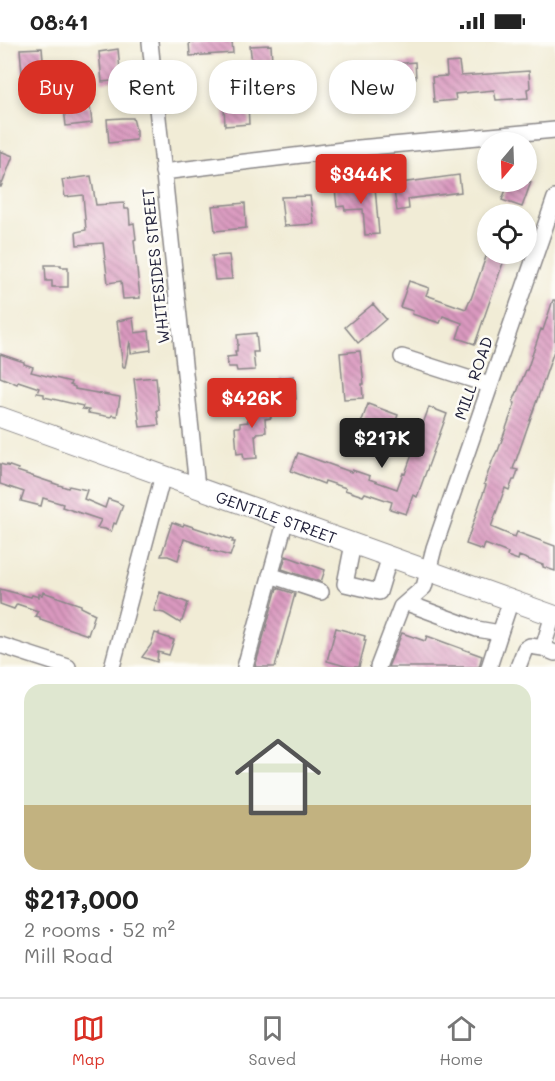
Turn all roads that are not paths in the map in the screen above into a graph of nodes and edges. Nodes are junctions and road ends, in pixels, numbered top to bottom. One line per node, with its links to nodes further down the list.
1 (150, 42): 3 (street, WHITESIDES STREET)
2 (555, 129): 3 (street)
3 (163, 172): 9 (street, WHITESIDES STREET)
4 (555, 198): 6 (street, MILL ROAD)
5 (402, 357): 6 (street)
6 (489, 385): 13 (street, MILL ROAD)
7 (0, 417): 8 (main road, GENTILE STREET)
8 (163, 475): 9 (main road, GENTILE STREET); 23 (street)
9 (197, 487): 10 (main road, GENTILE STREET)
10 (286, 519): 11 (main road, GENTILE STREET); 14 (street)
11 (353, 544): 12 (main road, GENTILE STREET); 12 (street)
12 (390, 556): 13 (main road, GENTILE STREET)
13 (428, 570): 16 (main road, GENTILE STREET); 17 (street, MILL ROAD)
14 (270, 575): 15 (street); 24 (street)
15 (321, 591)
16 (511, 600): 18 (main road, GENTILE STREET); 19 (street)
17 (407, 603): 19 (street); 25 (street, MILL ROAD)
18 (554, 616): 21 (street)
19 (500, 633): 26 (street)
20 (0, 645): 22 (street)
21 (549, 651): 27 (street)
22 (68, 667)
23 (112, 667)
24 (244, 667)
25 (378, 667)
26 (489, 667)
27 (518, 667)

